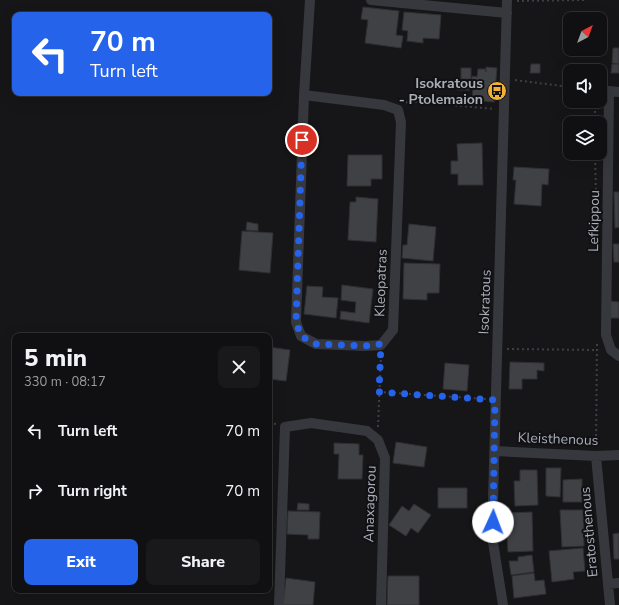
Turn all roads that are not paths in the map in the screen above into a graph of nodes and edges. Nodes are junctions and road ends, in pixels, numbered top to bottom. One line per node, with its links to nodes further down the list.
1 (310, 0): 7 (street)
2 (371, 0): 4 (street)
3 (508, 0): 5 (street, Isokratous)
4 (405, 2): 5 (street)
5 (507, 13): 9 (street, Isokratous)
6 (619, 92): 8 (street, Lefkippou)
7 (304, 95): 7 (street, Kleopatras)
8 (615, 353)
9 (495, 451): 11 (street, Kleisthenous); 16 (street, Isokratous)
10 (619, 455): 11 (street, Kleisthenous)
11 (596, 456): 13 (street, Eratosthenous)
12 (619, 583): 13 (street)
13 (608, 584): 17 (street, Eratosthenous)
14 (279, 605): 15 (street, Anaxagorou)
15 (381, 605)
16 (503, 605)
17 (610, 605)

